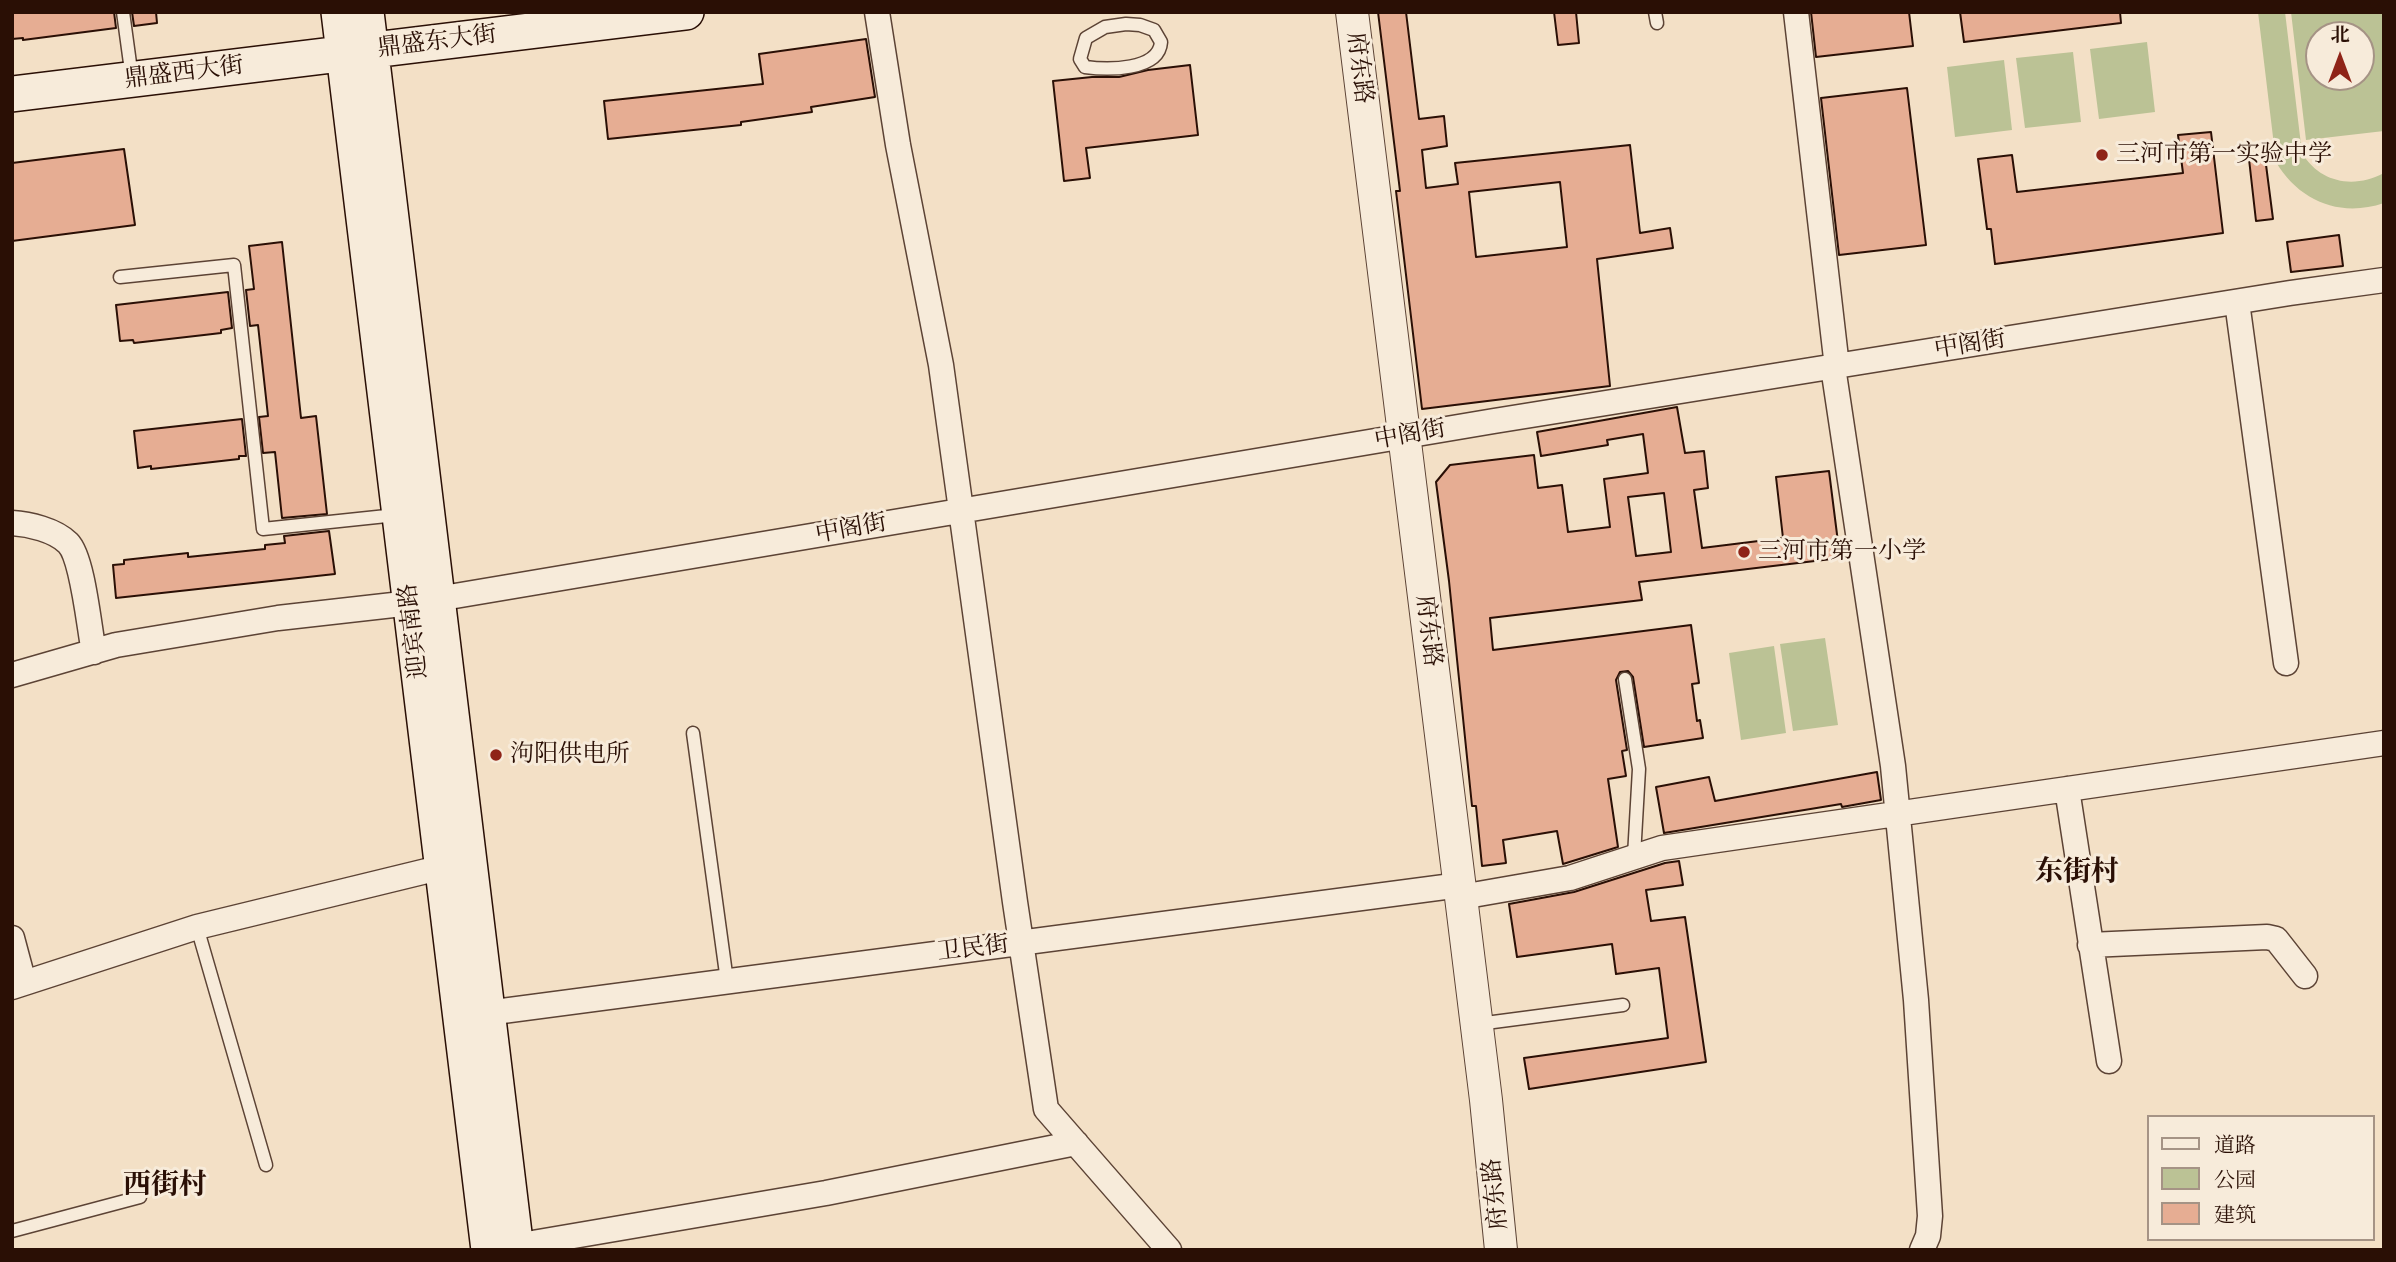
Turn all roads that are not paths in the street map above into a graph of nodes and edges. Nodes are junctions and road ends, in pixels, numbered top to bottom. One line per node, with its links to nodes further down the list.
1 (123, 12): 11 (lane)
2 (339, 12): 10 (main road, 迎宾南路)
3 (366, 12): 10 (main road, 迎宾南路)
4 (686, 12): 8 (main road, 鼎盛东大街)
5 (877, 12): 18 (street)
6 (1352, 12): 17 (street, 府东路)
7 (1797, 12): 16 (street)
8 (626, 16): 10 (main road, 鼎盛东大街)
9 (1118, 19): 9 (lane)
10 (357, 52): 11 (main road, 鼎盛西大街); 19 (main road, 迎宾南路); 21 (main road, 迎宾南路)
11 (132, 79): 12 (main road, 鼎盛西大街)
12 (12, 94)
13 (120, 277): 19 (lane)
14 (2384, 280): 15 (street, 中阁街)
15 (2236, 302): 16 (street, 中阁街); 23 (street)
16 (1835, 367): 17 (street, 中阁街); 29 (street)
17 (1404, 436): 18 (street, 中阁街); 32 (street, 府东路)
18 (961, 510): 21 (street, 中阁街); 35 (street)
19 (400, 514): 21 (main road, 迎宾南路)
20 (12, 523): 22 (street)
21 (424, 601): 22 (street, 中阁街); 31 (main road, 迎宾南路); 41 (main road, 迎宾南路)
22 (94, 652): 24 (street, 中阁街)
23 (2286, 663)
24 (12, 675)
25 (1625, 679): 30 (lane)
26 (693, 733): 38 (lane)
27 (2384, 743): 28 (street, 卫民街)
28 (2067, 789): 29 (street, 卫民街); 36 (street)
29 (1897, 814): 30 (street, 卫民街); 51 (street)
30 (1634, 856): 32 (street, 卫民街)
31 (443, 867): 33 (street); 48 (main road, 迎宾南路)
32 (1460, 891): 35 (street, 卫民街); 42 (street, 府东路)
33 (197, 927): 39 (street); 45 (lane)
34 (12, 938): 39 (street)
35 (1021, 943): 38 (street, 卫民街); 44 (street)
36 (2090, 945): 37 (street); 43 (street)
37 (2305, 976)
38 (727, 981): 41 (street, 卫民街)
39 (18, 985)
40 (1623, 1005): 42 (lane)
41 (487, 1013): 48 (main road, 迎宾南路)
42 (1477, 1025): 50 (street, 府东路)
43 (2109, 1061)
44 (1076, 1143): 48 (street); 49 (street)
45 (267, 1165)
46 (141, 1197): 47 (lane)
47 (12, 1231)
48 (507, 1248)
49 (1170, 1250)
50 (1502, 1250)
51 (1922, 1250)

